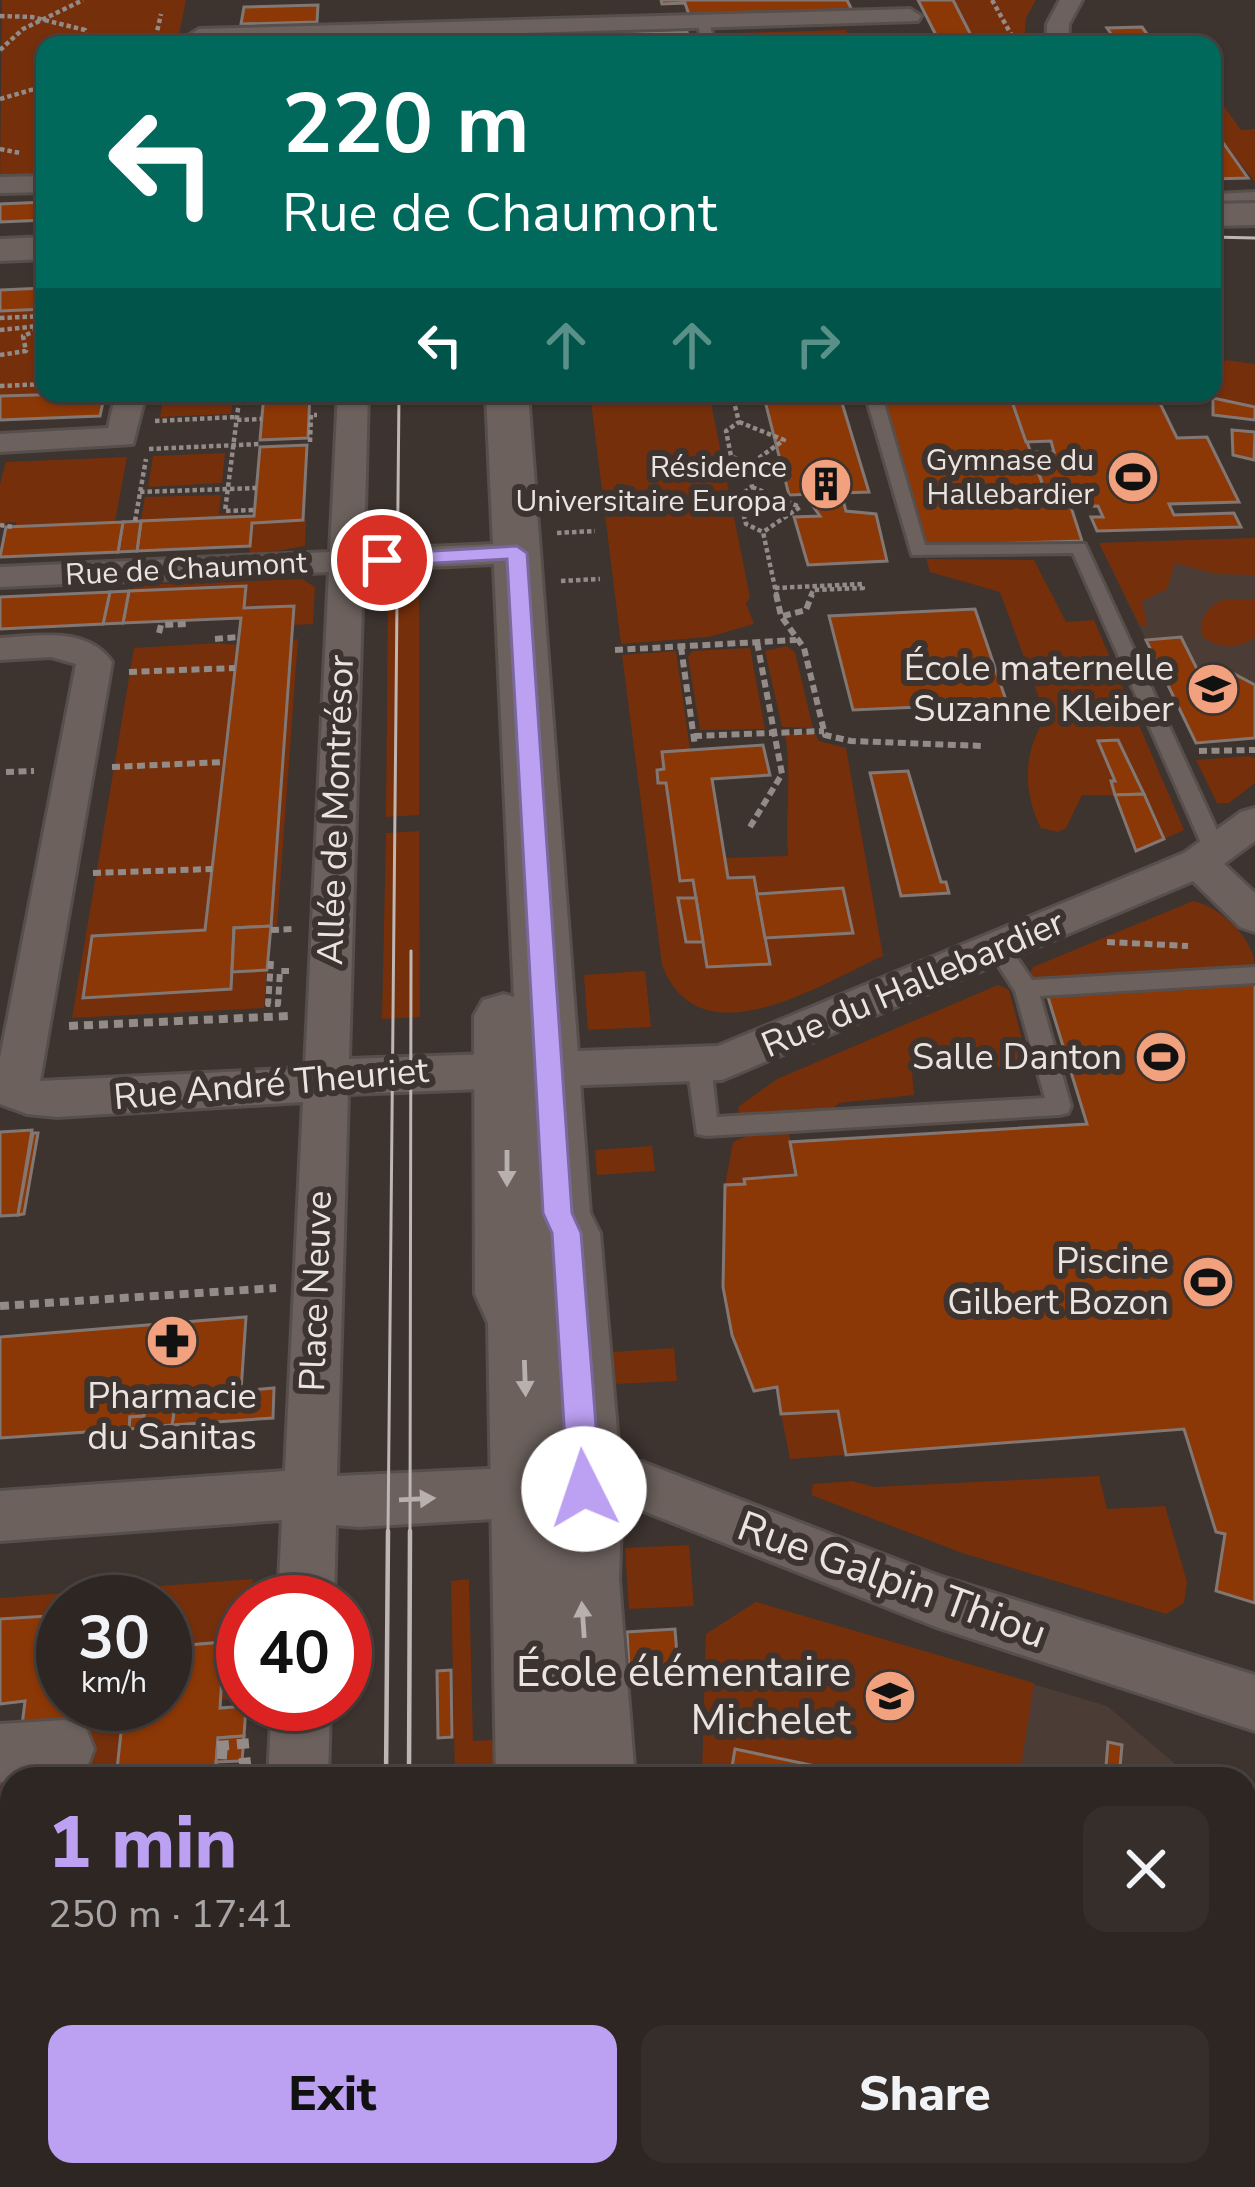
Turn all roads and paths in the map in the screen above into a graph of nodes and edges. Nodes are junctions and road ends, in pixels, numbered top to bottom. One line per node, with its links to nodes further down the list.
1 (83, 0): 9 (path)
2 (364, 0): 12 (street)
3 (434, 0): 11 (street)
4 (624, 0): 10 (street)
5 (992, 0): 18 (path)
6 (1071, 0): 19 (street)
7 (161, 14): 16 (path)
8 (0, 16): 9 (path)
9 (41, 19): 15 (path); 20 (path)
10 (629, 24): 11 (street); 14 (street)
11 (435, 30): 12 (street)
12 (363, 32): 13 (street)
13 (199, 33)
14 (706, 34): 17 (street)
15 (87, 36)
16 (156, 36)
17 (919, 36)
18 (1012, 36)
19 (1057, 36)
20 (0, 50)
21 (36, 89): 22 (path)
22 (0, 99)
23 (36, 184): 24 (street)
24 (0, 185)
25 (36, 248): 26 (street)
26 (0, 250)
27 (36, 259): 28 (street)
28 (0, 260)
29 (36, 316): 30 (path)
30 (0, 318)
31 (36, 327): 32 (path)
32 (0, 330)
33 (36, 330): 34 (path)
34 (0, 355)
35 (36, 384): 36 (path)
36 (0, 386)
37 (129, 402): 48 (street)
38 (240, 402): 44 (path)
39 (353, 402): 62 (street, Allée de Montrésor)
40 (477, 402): 61 (street)
41 (507, 402): 61 (street)
42 (734, 402): 47 (path)
43 (876, 402): 86 (lane)
44 (237, 418): 45 (path); 46 (path); 50 (path)
45 (262, 419)
46 (153, 422)
47 (739, 422): 51 (path); 51 (path)
48 (0, 443)
49 (260, 444): 50 (path)
50 (234, 445): 53 (path); 55 (path)
51 (748, 465): 52 (path)
52 (752, 487): 60 (path); 60 (path)
53 (228, 488): 54 (path); 55 (path); 56 (path)
54 (256, 488)
55 (140, 492): 57 (path)
56 (254, 510)
57 (135, 521)
58 (0, 525): 59 (path)
59 (13, 526)
60 (763, 532): 64 (path)
61 (500, 554): 62 (street, Rue de Chaumont); 100 (street)
62 (346, 562): 63 (street, Rue de Chaumont); 101 (street, Allée de Montrésor)
63 (0, 577)
64 (775, 588): 65 (path); 65 (path)
65 (781, 616): 70 (path)
66 (189, 625): 67 (path)
67 (160, 633)
68 (239, 637): 69 (path)
69 (214, 639)
70 (798, 640): 71 (path); 77 (path)
71 (758, 642): 72 (path); 78 (path)
72 (681, 646): 74 (path); 78 (path)
73 (0, 649): 102 (street)
74 (615, 650)
75 (235, 668): 76 (path)
76 (118, 673)
77 (824, 730): 78 (path); 79 (path)
78 (774, 733): 85 (path)
79 (984, 746)
80 (1255, 750): 81 (path)
81 (1192, 752)
82 (224, 762): 83 (path)
83 (107, 767)
84 (1255, 821): 86 (street, Rue du Hallebardier)
85 (750, 827)
86 (1207, 858): 89 (street); 92 (street, Rue du Hallebardier)
87 (212, 868): 88 (path)
88 (88, 873)
89 (1255, 917)
90 (1086, 938): 91 (path)
91 (1197, 947)
92 (998, 948): 96 (lane); 99 (street, Rue du Hallebardier)
93 (289, 960): 94 (path)
94 (301, 970)
95 (1255, 975): 96 (lane)
96 (1026, 989): 99 (lane)
97 (289, 1016): 98 (path)
98 (62, 1027)
99 (699, 1064): 100 (street, Rue du Hallebardier)
100 (528, 1069): 101 (street, Rue André Theuriet); 105 (street)
101 (323, 1084): 102 (street, Rue André Theuriet); 106 (street, Place Neuve)
102 (9, 1087)
103 (293, 1282): 104 (path)
104 (0, 1306)
105 (555, 1491): 106 (street, Rue Galpin Thiou, one-way to 105); 109 (street, Rue Galpin Thiou); 116 (street); 117 (street, one-way to 105)
106 (308, 1497): 107 (street, Rue Galpin Thiou); 108 (street, Place Neuve)
107 (0, 1516)
108 (306, 1575)
109 (1255, 1703)
110 (291, 1731): 115 (street)
111 (243, 1744): 114 (path)
112 (65, 1749): 113 (street)
113 (0, 1753)
114 (220, 1767)
115 (275, 1767)
116 (539, 1767)
117 (592, 1767)

